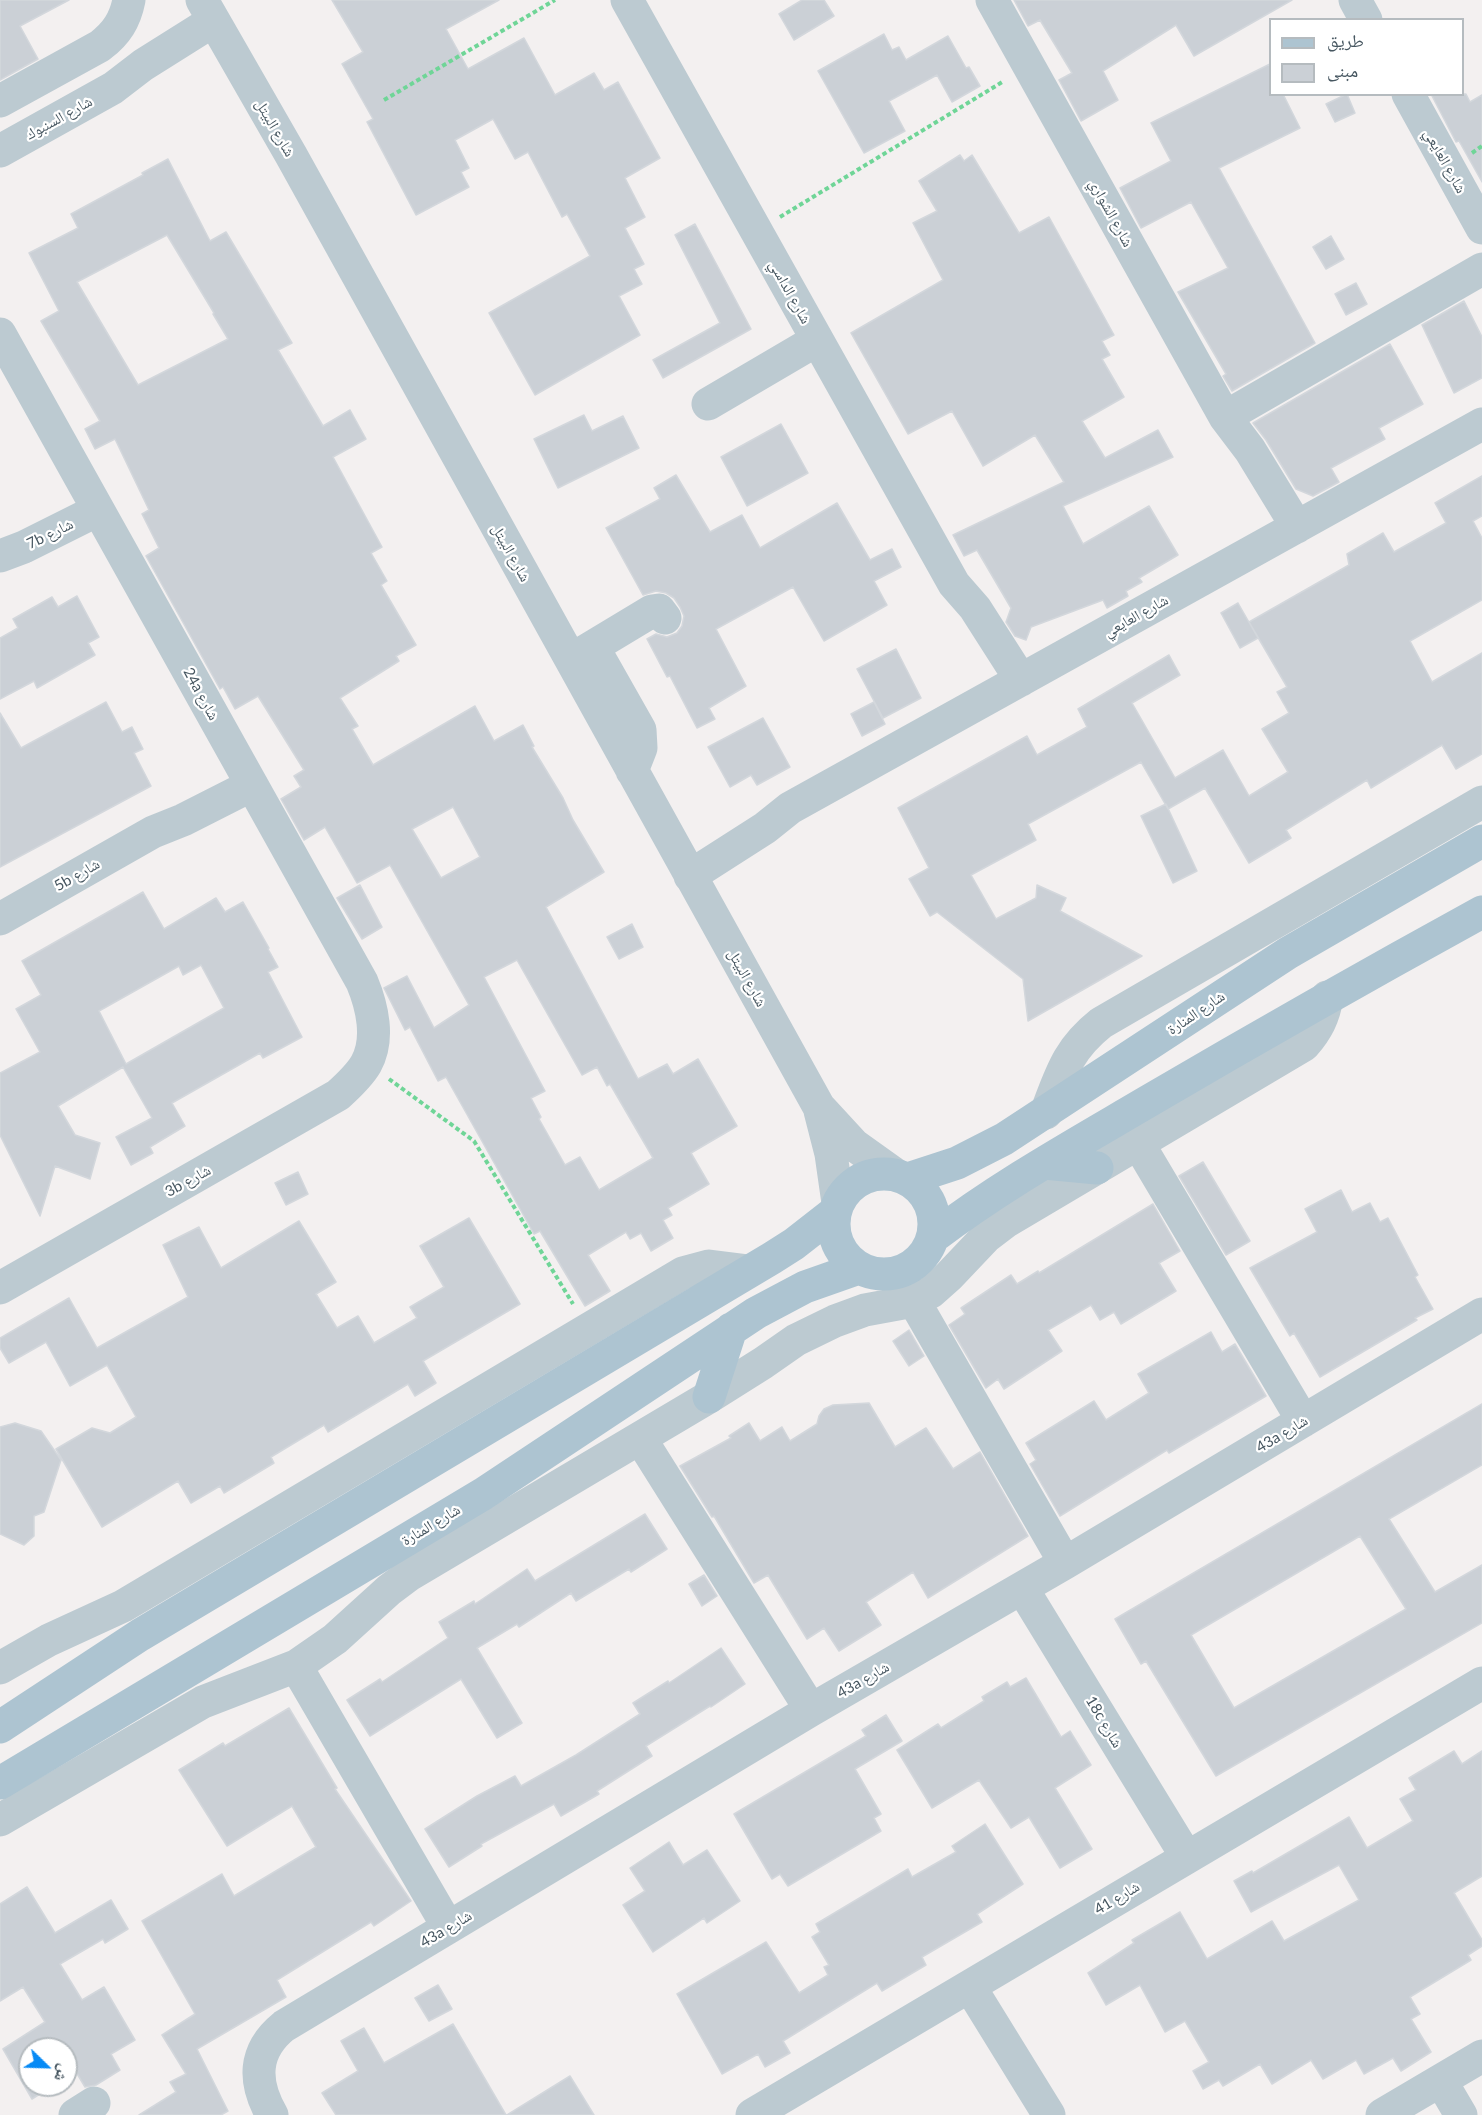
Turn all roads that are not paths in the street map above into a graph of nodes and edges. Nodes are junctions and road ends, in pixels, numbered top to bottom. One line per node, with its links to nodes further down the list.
1 (129, 0): 7 (street)
2 (627, 0): 15 (street, شارع الداسي)
3 (992, 0): 17 (street, شارع الشواري)
4 (1355, 0): 5 (street)
5 (1365, 18)
6 (213, 21): 8 (street, شارع السنبوك); 23 (street, شارع البيتل)
7 (54, 71): 8 (street); 10 (street)
8 (115, 86): 11 (street, شارع السنبوك)
9 (1409, 96): 12 (street, شارع العايعي)
10 (0, 101)
11 (0, 151)
12 (1482, 228)
13 (1482, 269): 17 (street)
14 (0, 334): 19 (street, 24a شارع)
15 (817, 340): 16 (street); 24 (street, شارع الداسي)
16 (708, 404)
17 (1227, 421): 20 (street, شارع الشواري)
18 (1482, 424): 20 (street, شارع العايعي)
19 (93, 500): 21 (street, 7b شارع); 25 (street, 24a شارع)
20 (1288, 532): 24 (street, شارع العايعي)
21 (0, 554)
22 (665, 618): 23 (street)
23 (582, 654): 28 (street, شارع البيتل)
24 (1010, 686): 28 (street, شارع العايعي)
25 (247, 775): 30 (street, 5b شارع); 32 (street, 24a شارع)
26 (1482, 802): 34 (street)
27 (1482, 841): 34 (main road, شارع المنارة)
28 (684, 865): 33 (street, شارع البيتل)
29 (1482, 912): 31 (main road)
30 (0, 919)
31 (1327, 997): 35 (street); 36 (main road)
32 (367, 1063): 43 (street, 3b شارع)
33 (819, 1107): 38 (street, شارع البيتل); 39 (street, شارع البيتل)
34 (1046, 1113): 38 (main road, شارع المنارة)
35 (1138, 1143): 37 (street); 48 (street)
36 (1044, 1163): 37 (main road); 40 (main road)
37 (1097, 1168): 44 (street)
38 (902, 1177): 39 (main road); 40 (main road)
39 (837, 1207): 41 (main road); 42 (main road)
40 (932, 1238): 41 (main road)
41 (860, 1268): 46 (main road, شارع المنارة)
42 (749, 1271): 53 (street); 56 (main road)
43 (0, 1288)
44 (914, 1301): 47 (street); 50 (street)
45 (1482, 1314): 48 (street, 43a شارع)
46 (731, 1329): 47 (main road); 57 (main road, شارع المنارة)
47 (709, 1397): 49 (street)
48 (1303, 1421): 50 (street, 43a شارع)
49 (640, 1438): 52 (street); 55 (street)
50 (1065, 1563): 51 (street, 43a شارع)
51 (1022, 1588): 55 (street, 43a شارع); 59 (street, 18c شارع)
52 (296, 1666): 58 (street); 60 (street)
53 (0, 1668)
54 (1482, 1683): 59 (street, شارع 41)
55 (811, 1710): 60 (street, 43a شارع)
56 (0, 1727)
57 (0, 1783)
58 (0, 1820)
59 (1186, 1856): 61 (street, شارع 41)
60 (448, 1927): 64 (street, 43a شارع)
61 (970, 1987): 65 (street, شارع 41); 66 (street)
62 (1482, 2056): 63 (street)
63 (1441, 2081): 67 (street); 68 (street)
64 (272, 2115)
65 (752, 2115)
66 (1049, 2115)
67 (1382, 2115)
68 (1461, 2115)

